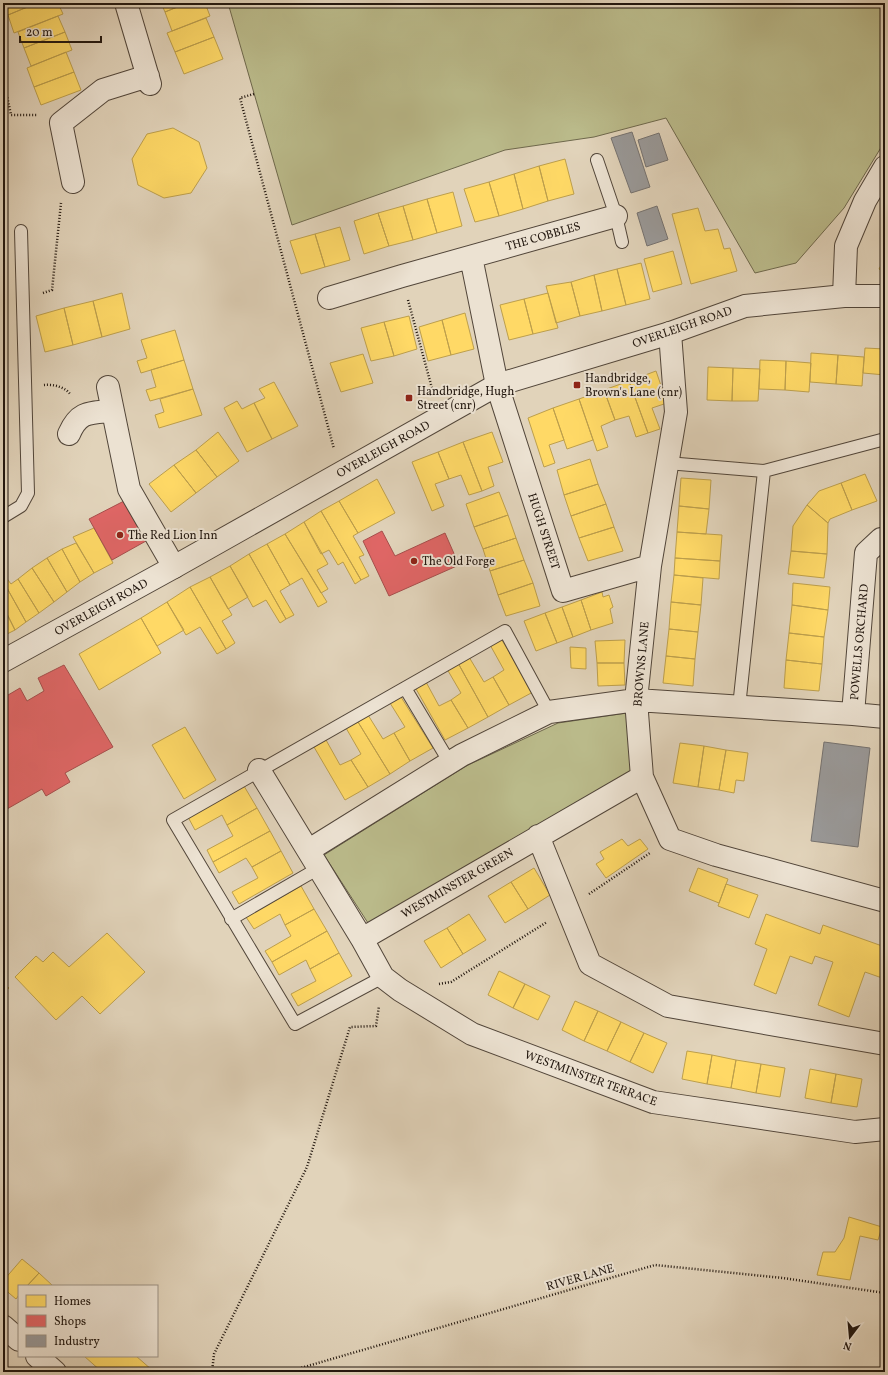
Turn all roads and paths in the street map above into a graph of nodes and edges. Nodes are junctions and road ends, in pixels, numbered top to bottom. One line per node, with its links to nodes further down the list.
1 (126, 3): 4 (street)
2 (3, 77): 4 (path)
3 (254, 94): 28 (path)
4 (60, 123): 7 (street)
5 (597, 160): 8 (lane)
6 (885, 167): 14 (street)
7 (73, 182): 13 (path)
8 (616, 216): 10 (lane); 11 (street, THE COBBLES)
9 (21, 231): 29 (lane)
10 (622, 242)
11 (471, 257): 12 (street, THE COBBLES); 19 (street)
12 (402, 276): 16 (street, THE COBBLES); 23 (path)
13 (38, 294)
14 (844, 296): 15 (street, OVERLEIGH ROAD); 17 (street, OVERLEIGH ROAD)
15 (885, 296)
16 (329, 298)
17 (670, 333): 19 (street, OVERLEIGH ROAD); 26 (street, BROWNS LANE)
18 (41, 385): 22 (path)
19 (497, 385): 23 (street, OVERLEIGH ROAD); 31 (street, HUGH STREET)
20 (108, 387): 21 (street)
21 (112, 411): 22 (street); 32 (street)
22 (85, 414): 24 (street)
23 (440, 417): 28 (street, OVERLEIGH ROAD)
24 (69, 434)
25 (885, 439): 27 (lane)
26 (667, 463): 27 (lane); 31 (street, BROWNS LANE)
27 (764, 471): 36 (lane)
28 (340, 473): 32 (street, OVERLEIGH ROAD)
29 (3, 517)
30 (885, 539): 38 (street, POWELLS ORCHARD)
31 (650, 566): 35 (street, BROWNS LANE)
32 (174, 567): 33 (street, OVERLEIGH ROAD)
33 (3, 661)
34 (405, 688): 37 (lane); 40 (lane); 41 (lane)
35 (636, 700): 36 (street, POWELLS ORCHARD); 37 (street); 42 (street, BROWNS LANE)
36 (739, 707): 38 (street, POWELLS ORCHARD)
37 (549, 712): 40 (street)
38 (853, 714): 39 (street)
39 (885, 718)
40 (450, 763): 45 (street)
41 (259, 770): 45 (street); 48 (lane)
42 (642, 777): 43 (street, WESTMINSTER GREEN); 44 (street, BROWNS LANE)
43 (538, 836): 47 (street); 49 (street, WESTMINSTER GREEN)
44 (670, 839): 46 (street); 47 (path)
45 (314, 859): 48 (lane); 49 (street)
46 (885, 902)
47 (568, 909): 50 (path); 51 (street)
48 (231, 919): 50 (lane)
49 (362, 939): 50 (street, WESTMINSTER TERRACE)
50 (392, 984): 52 (street, WESTMINSTER TERRACE); 56 (path)
51 (885, 1044)
52 (885, 1129)
53 (885, 1293): 57 (path, RIVER LANE)
54 (3, 1326): 55 (street)
55 (18, 1339)
56 (212, 1372)
57 (287, 1372)

